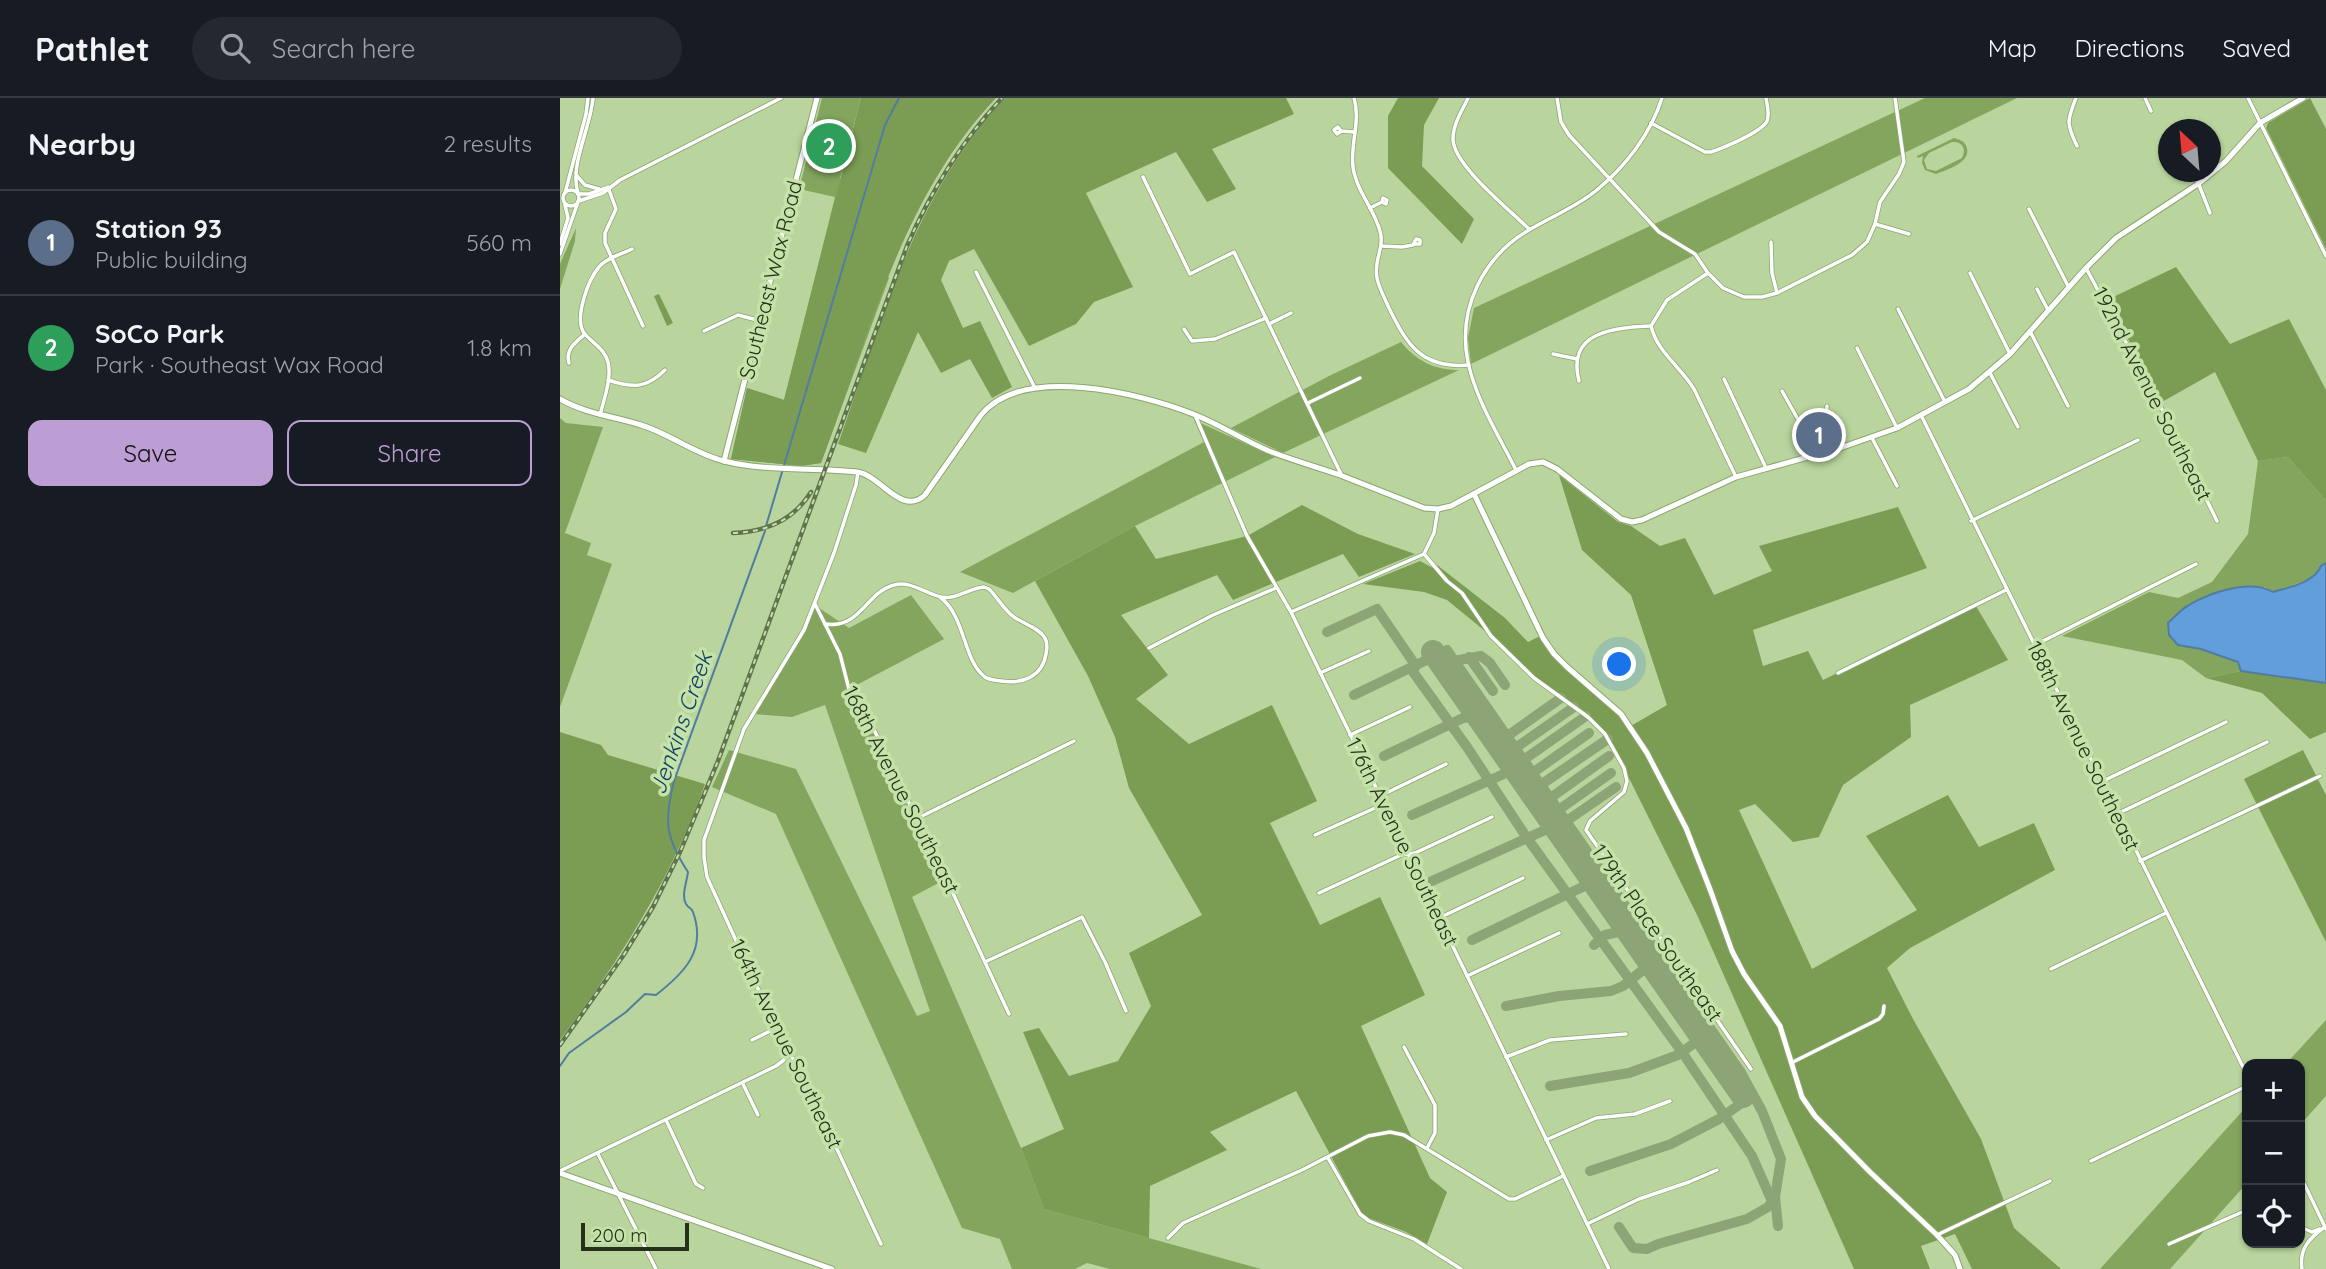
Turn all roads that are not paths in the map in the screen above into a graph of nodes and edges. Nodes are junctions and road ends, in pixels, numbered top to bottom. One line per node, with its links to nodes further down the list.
1 (591, 98): 20 (street); 26 (street)
2 (781, 98): 24 (street)
3 (817, 98): 56 (street, Southeast Wax Road)
4 (1354, 98): 18 (street)
5 (1468, 98): 35 (street)
6 (1557, 98): 22 (street)
7 (1662, 98): 15 (street)
8 (1766, 98): 15 (street)
9 (1895, 98): 34 (street)
10 (2076, 98): 19 (street)
11 (2145, 98): 14 (street)
12 (2248, 98): 16 (street)
13 (2303, 98): 16 (street)
14 (2151, 111)
15 (1651, 123): 22 (street)
16 (2260, 123): 23 (street); 43 (street)
17 (1341, 131): 18 (street)
18 (1355, 132): 31 (street)
19 (2077, 146)
20 (576, 174): 25 (street); 27 (street)
21 (1143, 177): 55 (street)
22 (1610, 178): 35 (street); 47 (street)
23 (2199, 184): 33 (street); 45 (street)
24 (608, 187): 25 (street); 28 (street); 44 (street)
25 (601, 190): 27 (street)
26 (565, 193): 27 (street); 30 (street)
27 (578, 193): 28 (street)
28 (579, 202): 30 (street); 42 (street)
29 (1382, 202): 31 (street)
30 (564, 203): 38 (street)
31 (1370, 208): 40 (street)
32 (2029, 209): 49 (street)
33 (2210, 213)
34 (1875, 224): 36 (street); 51 (street)
35 (1529, 229): 69 (street)
36 (1909, 234)
37 (1771, 242): 51 (street)
38 (560, 244)
39 (1415, 244): 40 (street)
40 (1381, 246): 69 (street)
41 (632, 249): 44 (street)
42 (560, 254)
43 (2326, 256)
44 (612, 258): 58 (street); 63 (street)
45 (2086, 268): 49 (street); 102 (street, 192nd Avenue Southeast)
46 (976, 272): 76 (street)
47 (1708, 273): 51 (street); 59 (street)
48 (1970, 273): 66 (street)
49 (2069, 288): 53 (street)
50 (2037, 289): 53 (street)
51 (1777, 293)
52 (1898, 309): 79 (street)
53 (2049, 312): 62 (street)
54 (1291, 313): 57 (street)
55 (1266, 318): 57 (street); 60 (street)
56 (761, 321): 61 (street); 92 (street, Southeast Wax Road)
57 (1269, 324): 80 (street)
58 (643, 326)
59 (1651, 326): 67 (street); 97 (street)
60 (1184, 329)
61 (704, 331)
62 (2031, 333): 66 (street); 82 (street)
63 (585, 334): 68 (street); 74 (street)
64 (1857, 348): 87 (street)
65 (1553, 354): 67 (street)
66 (2010, 354): 71 (street)
67 (1577, 359): 75 (street)
68 (569, 363)
69 (1469, 365): 94 (street)
70 (665, 370): 74 (street)
71 (1990, 373): 79 (street); 86 (street)
72 (1360, 378): 80 (street)
73 (1724, 379): 93 (street)
74 (608, 380): 83 (street)
75 (1579, 381)
76 (1035, 388): 84 (street); 95 (street)
77 (1782, 391): 91 (street)
78 (560, 399): 83 (street)
79 (1945, 402): 85 (street)
80 (1308, 403): 96 (street)
81 (1826, 406): 90 (street)
82 (2068, 406)
83 (600, 415): 92 (street)
84 (1195, 415): 96 (street); 105 (street, 176th Avenue Southeast)
85 (1921, 415): 87 (street); 101 (street, 188th Avenue Southeast)
86 (2018, 426)
87 (1897, 428): 88 (street)
88 (1872, 437): 90 (street); 98 (street)
89 (2138, 440): 101 (street)
90 (1840, 448): 91 (street)
91 (1811, 456): 93 (street)
92 (724, 461): 95 (street)
93 (1766, 468): 97 (street)
94 (1516, 471): 97 (street); 99 (street)
95 (858, 472): 108 (street)
96 (1342, 476): 100 (street)
97 (1736, 477)
98 (1897, 486)
99 (1474, 494): 100 (street); 149 (street)
100 (1438, 509): 103 (street)
101 (1971, 521): 106 (street, 188th Avenue Southeast)
102 (2217, 521)
103 (1424, 554): 109 (street); 151 (street, 179th Place Southeast)
104 (2196, 564): 111 (street)
105 (1276, 588): 109 (street, 176th Avenue Southeast); 112 (street)
106 (2006, 590): 111 (street, 188th Avenue Southeast); 115 (street)
107 (940, 597): 107 (street); 110 (street)
108 (815, 604): 110 (street, 168th Avenue Southeast); 143 (street, 164th Avenue Southeast)
109 (1291, 612): 114 (street, 176th Avenue Southeast)
110 (825, 624): 128 (street, 168th Avenue Southeast)
111 (2033, 646): 123 (street, 188th Avenue Southeast)
112 (1149, 648)
113 (1369, 651): 114 (street)
114 (1320, 673): 118 (street, 176th Avenue Southeast)
115 (1838, 673)
116 (1410, 707): 118 (street)
117 (2226, 722): 123 (street)
118 (1350, 735): 124 (street, 176th Avenue Southeast)
119 (1074, 741): 128 (street)
120 (2267, 742): 126 (street)
121 (1446, 764): 124 (street)
122 (2320, 775): 131 (street)
123 (2101, 782): 126 (street, 188th Avenue Southeast)
124 (1380, 796): 125 (street, 176th Avenue Southeast)
125 (1384, 804): 129 (street); 130 (street, 176th Avenue Southeast)
126 (2117, 814): 131 (street, 188th Avenue Southeast)
127 (1492, 817): 130 (street)
128 (916, 820): 137 (street, 168th Avenue Southeast)
129 (1315, 835)
130 (1408, 854): 133 (street); 135 (street, 176th Avenue Southeast)
131 (2140, 861): 134 (street, 188th Avenue Southeast)
132 (1523, 878): 135 (street)
133 (1319, 893)
134 (2166, 913): 138 (street); 150 (street, 188th Avenue Southeast)
135 (1439, 918): 139 (street, 176th Avenue Southeast)
136 (1559, 933): 139 (street)
137 (985, 962): 141 (street); 142 (street, 168th Avenue Southeast)
138 (2051, 968)
139 (1467, 976): 148 (street, 176th Avenue Southeast)
140 (1884, 1006): 149 (street)
141 (1125, 1011)
142 (1009, 1014)
143 (778, 1027): 145 (street); 147 (street, 164th Avenue Southeast)
144 (1626, 1034): 148 (street)
145 (752, 1040)
146 (1404, 1047): 158 (street)
147 (786, 1050): 152 (street); 175 (street, 164th Avenue Southeast)
148 (1506, 1057): 157 (street, 176th Avenue Southeast)
149 (1791, 1063): 173 (street)
150 (2242, 1065)
151 (1751, 1069)
152 (743, 1084): 155 (street); 156 (street)
153 (2242, 1088): 161 (street)
154 (1670, 1101): 157 (street)
155 (758, 1115)
156 (666, 1120): 159 (street); 167 (street)
157 (1546, 1140): 164 (street, 176th Avenue Southeast)
158 (1427, 1148): 160 (street); 164 (street)
159 (598, 1154): 163 (street); 168 (street)
160 (1328, 1157): 174 (street); 179 (street)
161 (2091, 1161)
162 (1717, 1170): 170 (street)
163 (560, 1172): 168 (street)
164 (1564, 1176): 170 (street, 176th Avenue Southeast)
165 (2050, 1181): 173 (street)
166 (2305, 1185): 171 (street)
167 (703, 1188)
168 (617, 1192): 177 (street); 178 (street)
169 (2242, 1212): 176 (street)
170 (1587, 1224): 180 (street, 176th Avenue Southeast)
171 (2324, 1228): 172 (street); 182 (street)
172 (2305, 1229)
173 (1937, 1235): 181 (street)
174 (1168, 1238)
175 (881, 1244)
176 (2169, 1244)
177 (656, 1269)
178 (832, 1269)
179 (1461, 1269)
180 (1609, 1269)
181 (1960, 1269)
182 (2302, 1269)

